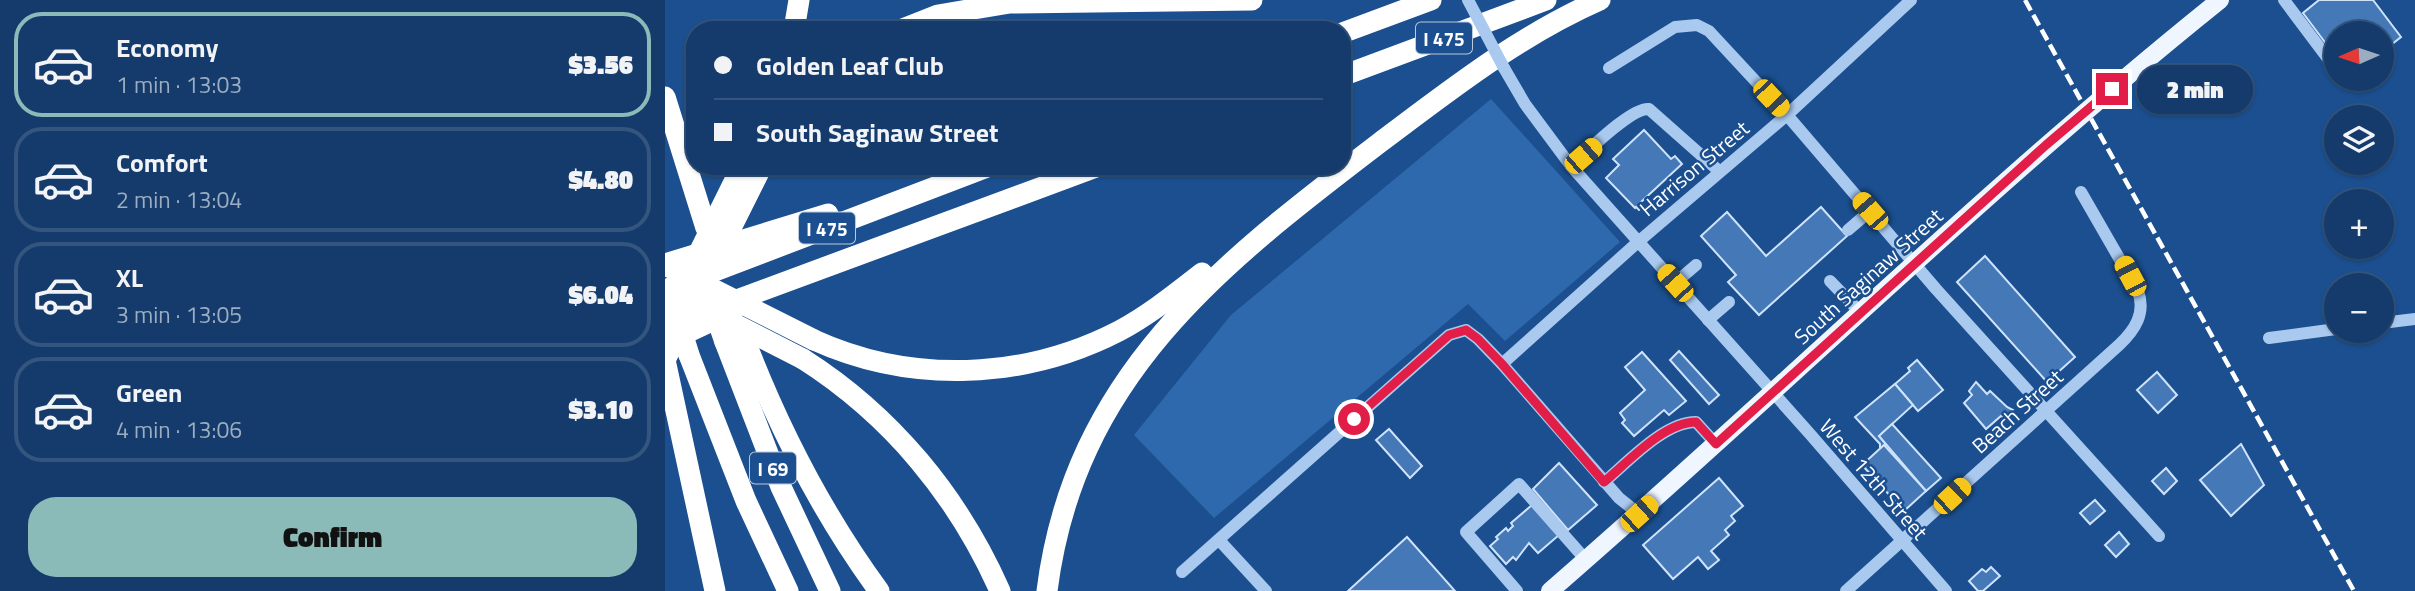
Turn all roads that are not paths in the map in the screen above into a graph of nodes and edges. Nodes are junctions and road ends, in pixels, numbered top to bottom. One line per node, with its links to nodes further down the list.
1 (799, 0): 10 (highway)
2 (1252, 0): 11 (highway)
3 (1431, 0): 12 (highway, I 475)
4 (1468, 0): 20 (street, West 12th Street, bridge)
5 (1546, 0): 15 (highway, I 475)
6 (1600, 0): 19 (highway)
7 (1911, 0): 18 (street, Harrison Street)
8 (2220, 0): 35 (main road, South Saginaw Street)
9 (2284, 0): 13 (street)
10 (796, 21)
11 (923, 21)
12 (1351, 30)
13 (2324, 53)
14 (1609, 68): 18 (street)
15 (1351, 73)
16 (665, 97): 31 (highway)
17 (665, 108): 31 (highway, I 69)
18 (1787, 115): 21 (street, Harrison Street); 30 (street)
19 (1351, 165)
20 (1571, 166): 21 (street); 33 (street, West 12th Street)
21 (1719, 171): 33 (street, Harrison Street)
22 (737, 175): 47 (highway, bridge)
23 (758, 175): 52 (highway, bridge)
24 (960, 175): 36 (highway)
25 (965, 175): 41 (highway, I 475)
26 (1075, 175): 34 (highway, I 475)
27 (1338, 175): 28 (highway)
28 (1319, 189): 36 (highway, bridge); 70 (highway)
29 (2081, 192): 56 (street, Beach Street)
30 (1870, 211): 32 (street); 35 (street)
31 (699, 230): 50 (highway, I 69, bridge)
32 (1848, 230)
33 (1638, 242): 40 (street, West 12th Street); 54 (street, Harrison Street)
34 (839, 263): 47 (highway, I 475); 51 (highway)
35 (1916, 264): 43 (main road, South Saginaw Street); 56 (street)
36 (665, 265)
37 (1696, 265): 40 (street)
38 (665, 277): 66 (highway, I 69, bridge)
39 (1830, 281): 43 (street)
40 (1675, 283): 45 (street, West 12th Street)
41 (665, 289): 69 (highway, bridge)
42 (1729, 302): 45 (street)
43 (1861, 313): 55 (main road, South Saginaw Street)
44 (2415, 319): 46 (street)
45 (1708, 320): 55 (street, West 12th Street)
46 (2394, 322)
47 (665, 323)
48 (2324, 331): 49 (street)
49 (2269, 338)
50 (734, 340): 67 (highway, I 69); 68 (highway)
51 (665, 343)
52 (665, 360)
53 (665, 360): 65 (highway, bridge)
54 (1502, 364): 58 (street); 61 (street)
55 (1772, 393): 57 (main road, South Saginaw Street); 62 (street, West 12th Street)
56 (2046, 410): 60 (street); 62 (street, Beach Street)
57 (1716, 444): 58 (street); 59 (main road, South Saginaw Street)
58 (1604, 482): 59 (street)
59 (1639, 514): 63 (main road, South Saginaw Street)
60 (2159, 536)
61 (1219, 540): 64 (street); 71 (street)
62 (1901, 542): 74 (street, Beach Street); 75 (street, West 12th Street)
63 (1586, 560): 72 (street); 73 (main road, South Saginaw Street)
64 (1182, 572)
65 (715, 591)
66 (788, 591)
67 (830, 591)
68 (879, 591)
69 (1000, 591)
70 (1047, 591)
71 (1266, 591)
72 (1517, 591)
73 (1551, 591)
74 (1846, 591)
75 (1946, 591)

